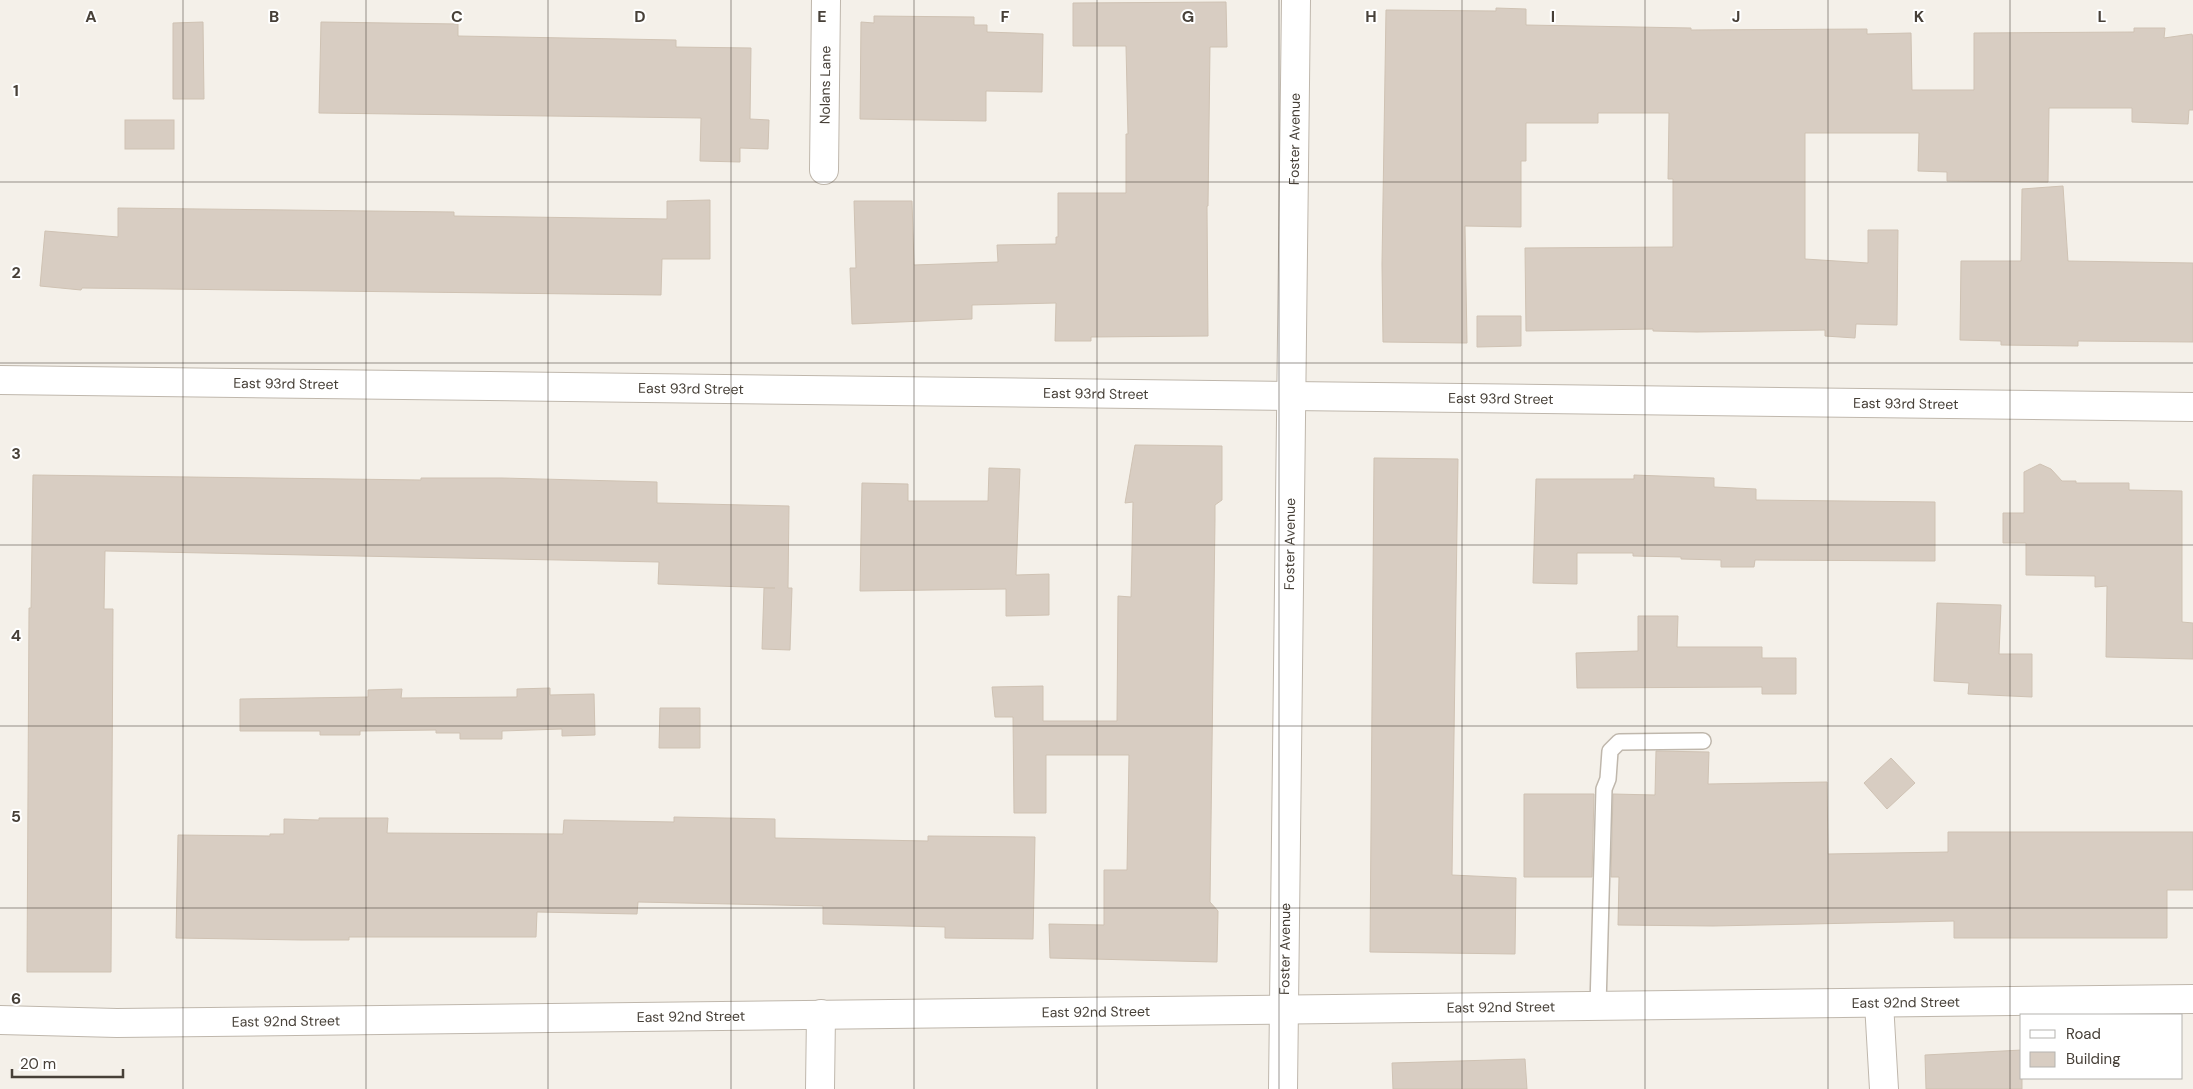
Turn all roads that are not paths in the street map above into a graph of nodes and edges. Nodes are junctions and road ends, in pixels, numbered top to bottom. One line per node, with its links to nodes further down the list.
1 (826, 0): 3 (street, Nolans Lane)
2 (1296, 0): 5 (street, Foster Avenue)
3 (824, 170)
4 (0, 380): 5 (street, East 93rd Street)
5 (1292, 395): 6 (street, East 93rd Street); 11 (street, Foster Avenue)
6 (2193, 407)
7 (1703, 741): 10 (lane)
8 (2193, 1000): 9 (street, East 92nd Street)
9 (1879, 1003): 10 (street, East 92nd Street); 16 (street)
10 (1598, 1006): 11 (street, East 92nd Street)
11 (1285, 1009): 12 (street, East 92nd Street); 15 (street, Foster Avenue)
12 (821, 1014): 13 (street, East 92nd Street); 14 (street)
13 (0, 1020)
14 (820, 1089)
15 (1283, 1089)
16 (1884, 1089)

